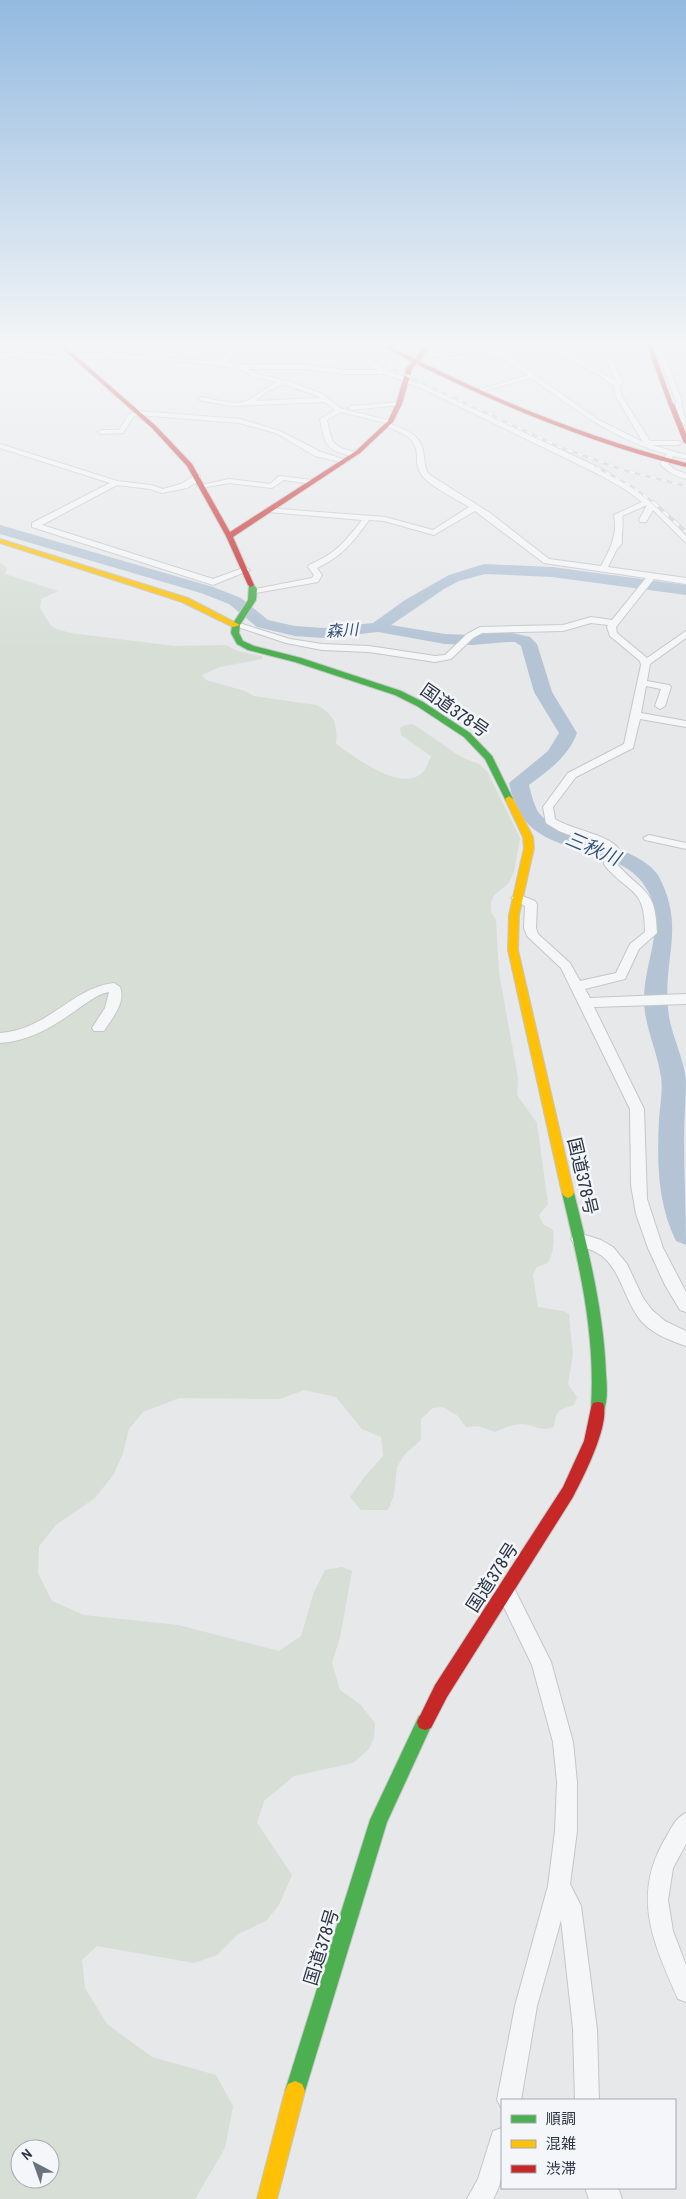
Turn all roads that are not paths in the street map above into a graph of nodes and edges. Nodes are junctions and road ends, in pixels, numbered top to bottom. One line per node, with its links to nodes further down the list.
1 (0, 446): 19 (street)
2 (174, 446): 17 (main road)
3 (303, 446): 14 (street)
4 (332, 446): 14 (street)
5 (364, 446): 14 (main road)
6 (418, 446): 21 (street)
7 (546, 446): 20 (street)
8 (606, 446): 11 (main road)
9 (607, 446): 11 (main road)
10 (649, 446): 12 (street)
11 (610, 447): 12 (main road)
12 (667, 457): 13 (street); 15 (main road); 16 (street)
13 (686, 457)
14 (350, 458): 18 (main road)
15 (686, 465)
16 (686, 477)
17 (199, 482): 18 (street); 19 (street); 25 (main road)
18 (312, 482): 22 (main road)
19 (116, 484): 29 (street)
20 (650, 504): 24 (street); 27 (street); 28 (street)
21 (474, 507): 23 (street); 28 (street)
22 (269, 510): 23 (street); 25 (main road)
23 (366, 519): 32 (street)
24 (643, 520)
25 (229, 536): 29 (main road)
26 (0, 541): 33 (main road)
27 (686, 541)
28 (604, 569): 30 (street)
29 (246, 570): 32 (main road)
30 (649, 580): 31 (street); 34 (street)
31 (686, 581)
32 (253, 596): 33 (main road)
33 (238, 621): 34 (street); 44 (main road, 国道378号)
34 (613, 623): 36 (street)
35 (684, 638): 36 (street)
36 (645, 663): 37 (street)
37 (643, 683): 38 (street); 39 (street)
38 (660, 706)
39 (636, 715): 40 (street); 43 (street)
40 (683, 721)
41 (649, 838): 42 (street)
42 (686, 846)
43 (612, 848): 45 (street)
44 (517, 898): 45 (street); 50 (main road, 国道378号)
45 (577, 986): 47 (street)
46 (686, 999): 47 (street)
47 (586, 1003): 51 (street)
48 (99, 1028): 49 (street)
49 (0, 1038)
50 (579, 1239): 52 (street); 53 (main road, 国道378号)
51 (686, 1305)
52 (686, 1340)
53 (504, 1590): 55 (street); 61 (main road, 国道378号)
54 (686, 1824): 56 (street)
55 (559, 1886): 57 (street); 58 (street)
56 (686, 1991)
57 (509, 2099)
58 (587, 2099)
59 (501, 2143): 62 (street)
60 (598, 2189): 63 (street)
61 (267, 2199)
62 (479, 2199)
63 (610, 2199)

